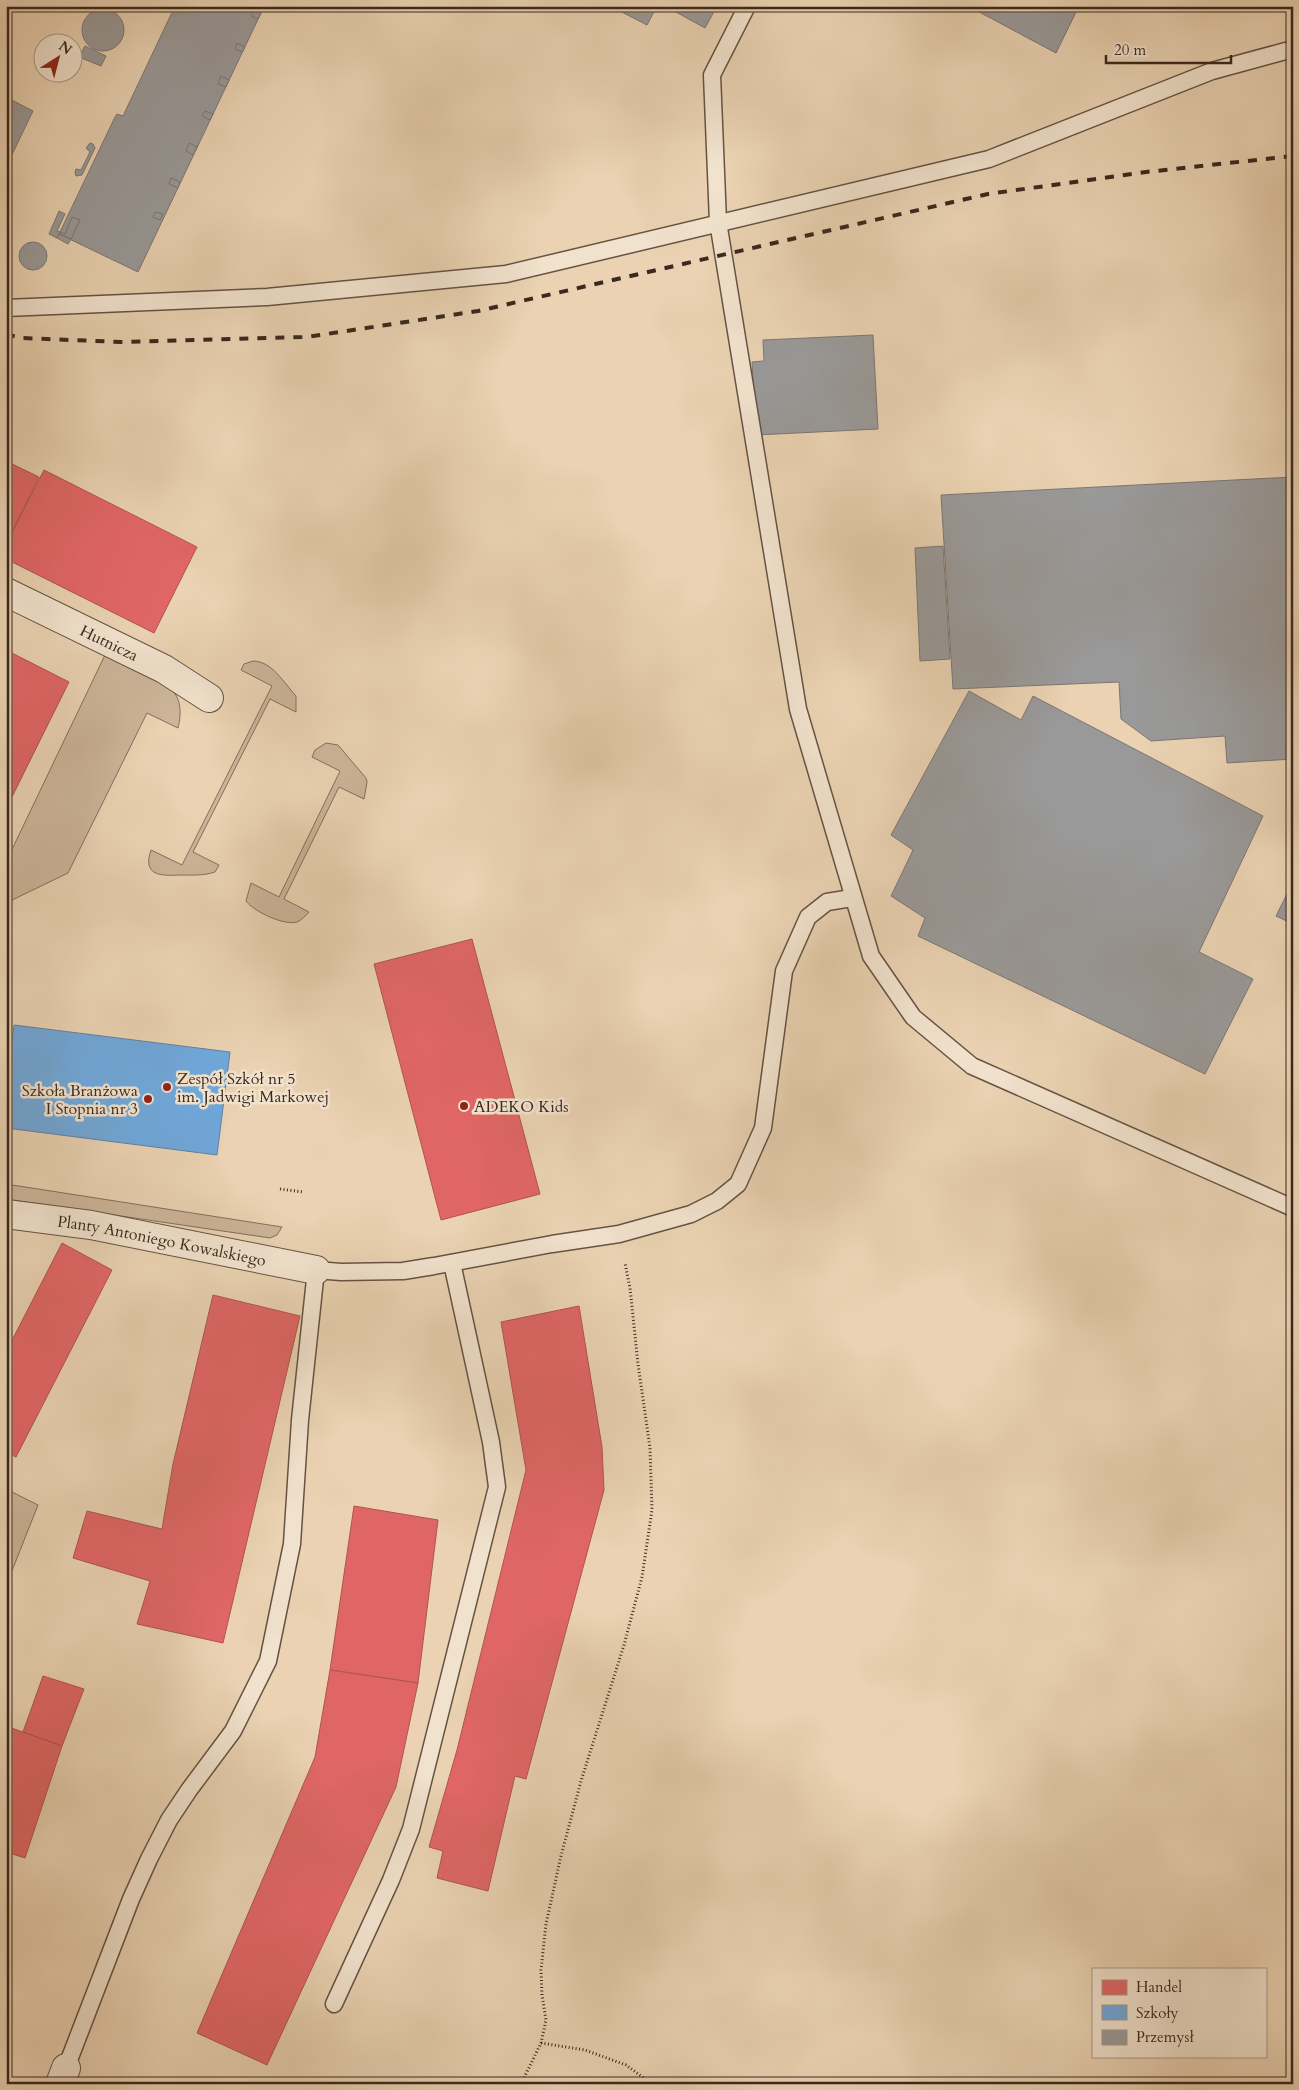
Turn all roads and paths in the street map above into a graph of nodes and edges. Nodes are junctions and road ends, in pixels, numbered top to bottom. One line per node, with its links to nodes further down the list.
1 (747, 6): 3 (lane)
2 (1293, 49): 3 (lane)
3 (718, 222): 4 (lane); 7 (lane)
4 (6, 308)
5 (6, 592): 6 (street, Hutnicza)
6 (209, 698)
7 (852, 898): 10 (lane); 12 (lane)
8 (280, 1189): 9 (path)
9 (303, 1192)
10 (1293, 1208)
11 (6, 1214): 14 (street, Planty Antoniego Kowalskiego)
12 (619, 1234): 13 (lane); 16 (path)
13 (452, 1263): 14 (lane); 15 (lane)
14 (316, 1270): 17 (lane)
15 (334, 2004)
16 (541, 2042): 18 (path); 19 (path)
17 (63, 2076)
18 (521, 2084)
19 (652, 2084)

